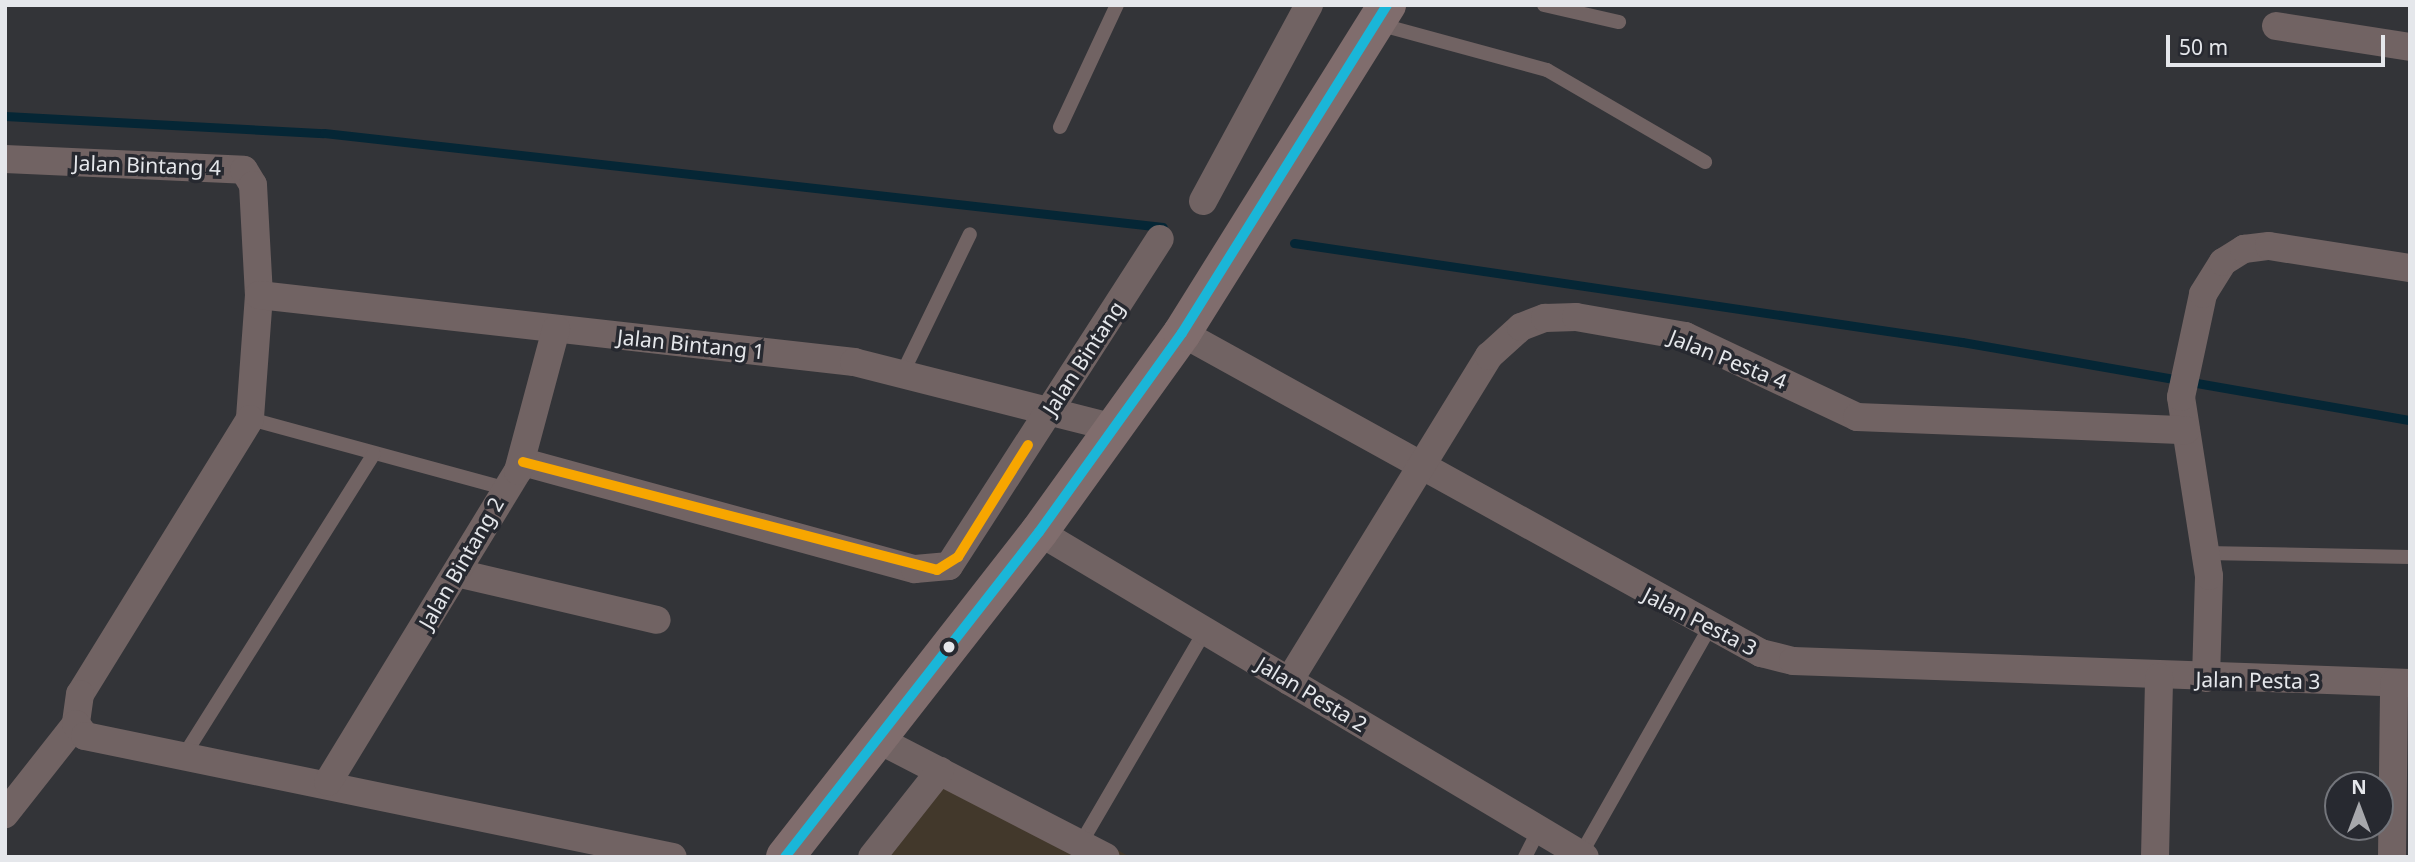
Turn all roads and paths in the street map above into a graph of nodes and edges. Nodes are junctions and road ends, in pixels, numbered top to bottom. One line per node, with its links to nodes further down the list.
1 (1117, 5): 8 (lane)
2 (1309, 5): 11 (street)
3 (1545, 5): 5 (lane)
4 (1382, 14): 10 (lane); 17 (street)
5 (1619, 22)
6 (2276, 26): 7 (street)
7 (2410, 47)
8 (1060, 127)
9 (5, 159): 15 (street, Jalan Bintang 4)
10 (1705, 162)
11 (1203, 201)
12 (970, 234): 18 (lane)
13 (1160, 239): 19 (street, Jalan Bintang)
14 (2410, 268): 22 (street)
15 (259, 295): 16 (street, Jalan Bintang 1); 20 (street)
16 (556, 329): 18 (street, Jalan Bintang 1); 24 (street, Jalan Bintang 2)
17 (1182, 333): 21 (street); 25 (street, Jalan Pesta 3)
18 (903, 372): 19 (street, Jalan Bintang 1)
19 (1050, 411): 21 (street, Jalan Bintang 1); 24 (street, Jalan Bintang)
20 (250, 419): 23 (lane); 38 (street)
21 (1115, 428): 27 (street)
22 (2186, 430): 25 (street, Jalan Pesta 4); 28 (street)
23 (374, 454): 26 (lane); 40 (lane)
24 (523, 462): 26 (street, Jalan Bintang 2)
25 (1422, 468): 32 (street, Jalan Pesta 3); 36 (street, Jalan Pesta 4)
26 (504, 488): 30 (street, Jalan Bintang 2)
27 (1039, 532): 33 (street, Jalan Pesta 2); 39 (street)
28 (2205, 552): 29 (lane); 35 (street)
29 (2410, 557)
30 (457, 573): 31 (street); 42 (street, Jalan Bintang 2)
31 (657, 620)
32 (1709, 629): 34 (street, Jalan Pesta 3); 46 (lane)
33 (1205, 631): 36 (street, Jalan Pesta 2); 45 (lane)
34 (2159, 677): 35 (street, Jalan Pesta 3); 52 (street)
35 (2206, 678): 37 (street, Jalan Pesta 3)
36 (1289, 681): 44 (street, Jalan Pesta 2)
37 (2402, 683): 53 (street)
38 (76, 724): 40 (street); 43 (street)
39 (879, 740): 41 (street); 48 (street)
40 (183, 757): 42 (street)
41 (940, 771): 45 (street); 49 (street)
42 (328, 782): 47 (street)
43 (5, 814)
44 (1539, 829): 46 (street, Jalan Pesta 2); 51 (lane)
45 (1081, 843): 50 (street)
46 (1583, 856)
47 (673, 857)
48 (785, 857)
49 (872, 857)
50 (1106, 857)
51 (1525, 857)
52 (2155, 857)
53 (2392, 857)

